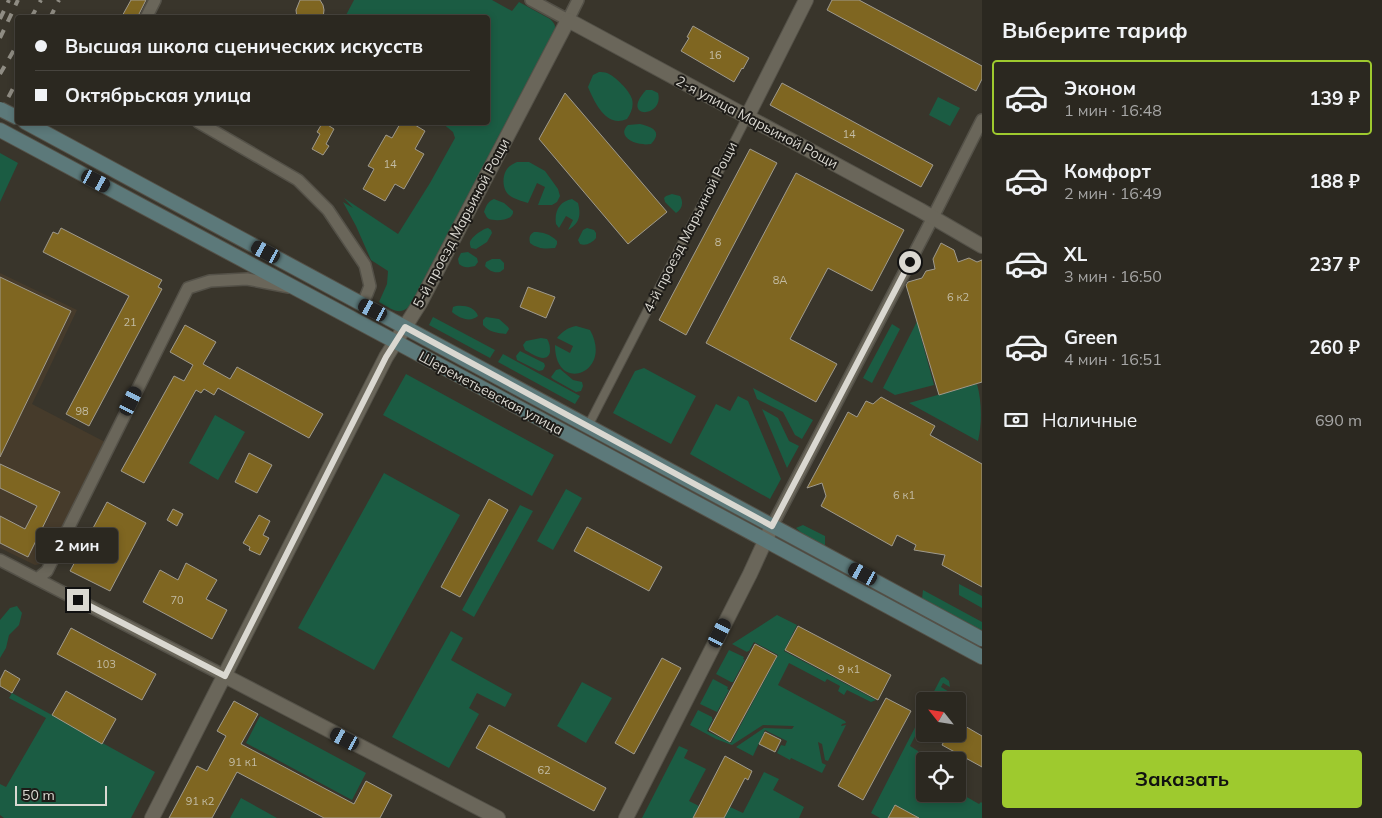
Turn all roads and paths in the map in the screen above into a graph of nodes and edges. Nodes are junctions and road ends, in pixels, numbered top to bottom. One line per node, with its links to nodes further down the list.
1 (155, 0): 5 (street)
2 (531, 0): 6 (street, 2-я улица Марьиной Рощи)
3 (578, 0): 6 (street, 5-й проезд Марьиной Рощи)
4 (806, 0): 9 (street, 4-й проезд Марьиной Рощи)
5 (148, 15)
6 (568, 20): 9 (street, 2-я улица Марьиной Рощи); 18 (street, 5-й проезд Марьиной Рощи)
7 (0, 109): 8 (main road, bridge)
8 (15, 116)
9 (747, 117): 14 (street, 2-я улица Марьиной Рощи); 20 (street, 4-й проезд Марьиной Рощи)
10 (982, 120): 14 (street)
11 (31, 125): 17 (main road, Шереметьевская улица)
12 (203, 125): 17 (street)
13 (0, 130): 16 (main road, Шереметьевская улица)
14 (933, 218): 15 (street, 2-я улица Марьиной Рощи); 21 (street)
15 (982, 246)
16 (294, 288): 19 (main road, Шереметьевская улица); 24 (street)
17 (363, 304): 18 (main road, Шереметьевская улица)
18 (405, 327): 19 (street, 5-й проезд Марьиной Рощи); 20 (main road, Шереметьевская улица)
19 (395, 342): 22 (main road, Шереметьевская улица); 27 (street, 5-й проезд Марьиной Рощи)
20 (588, 426): 21 (main road, Шереметьевская улица)
21 (772, 526): 22 (street); 25 (main road, Шереметьевская улица)
22 (766, 541): 26 (main road, Шереметьевская улица); 30 (street)
23 (0, 560): 24 (street)
24 (37, 579): 27 (street)
25 (982, 639)
26 (982, 657)
27 (225, 676): 28 (street, 5-й проезд Марьиной Рощи); 29 (street)
28 (152, 818)
29 (498, 818)
30 (626, 818)

